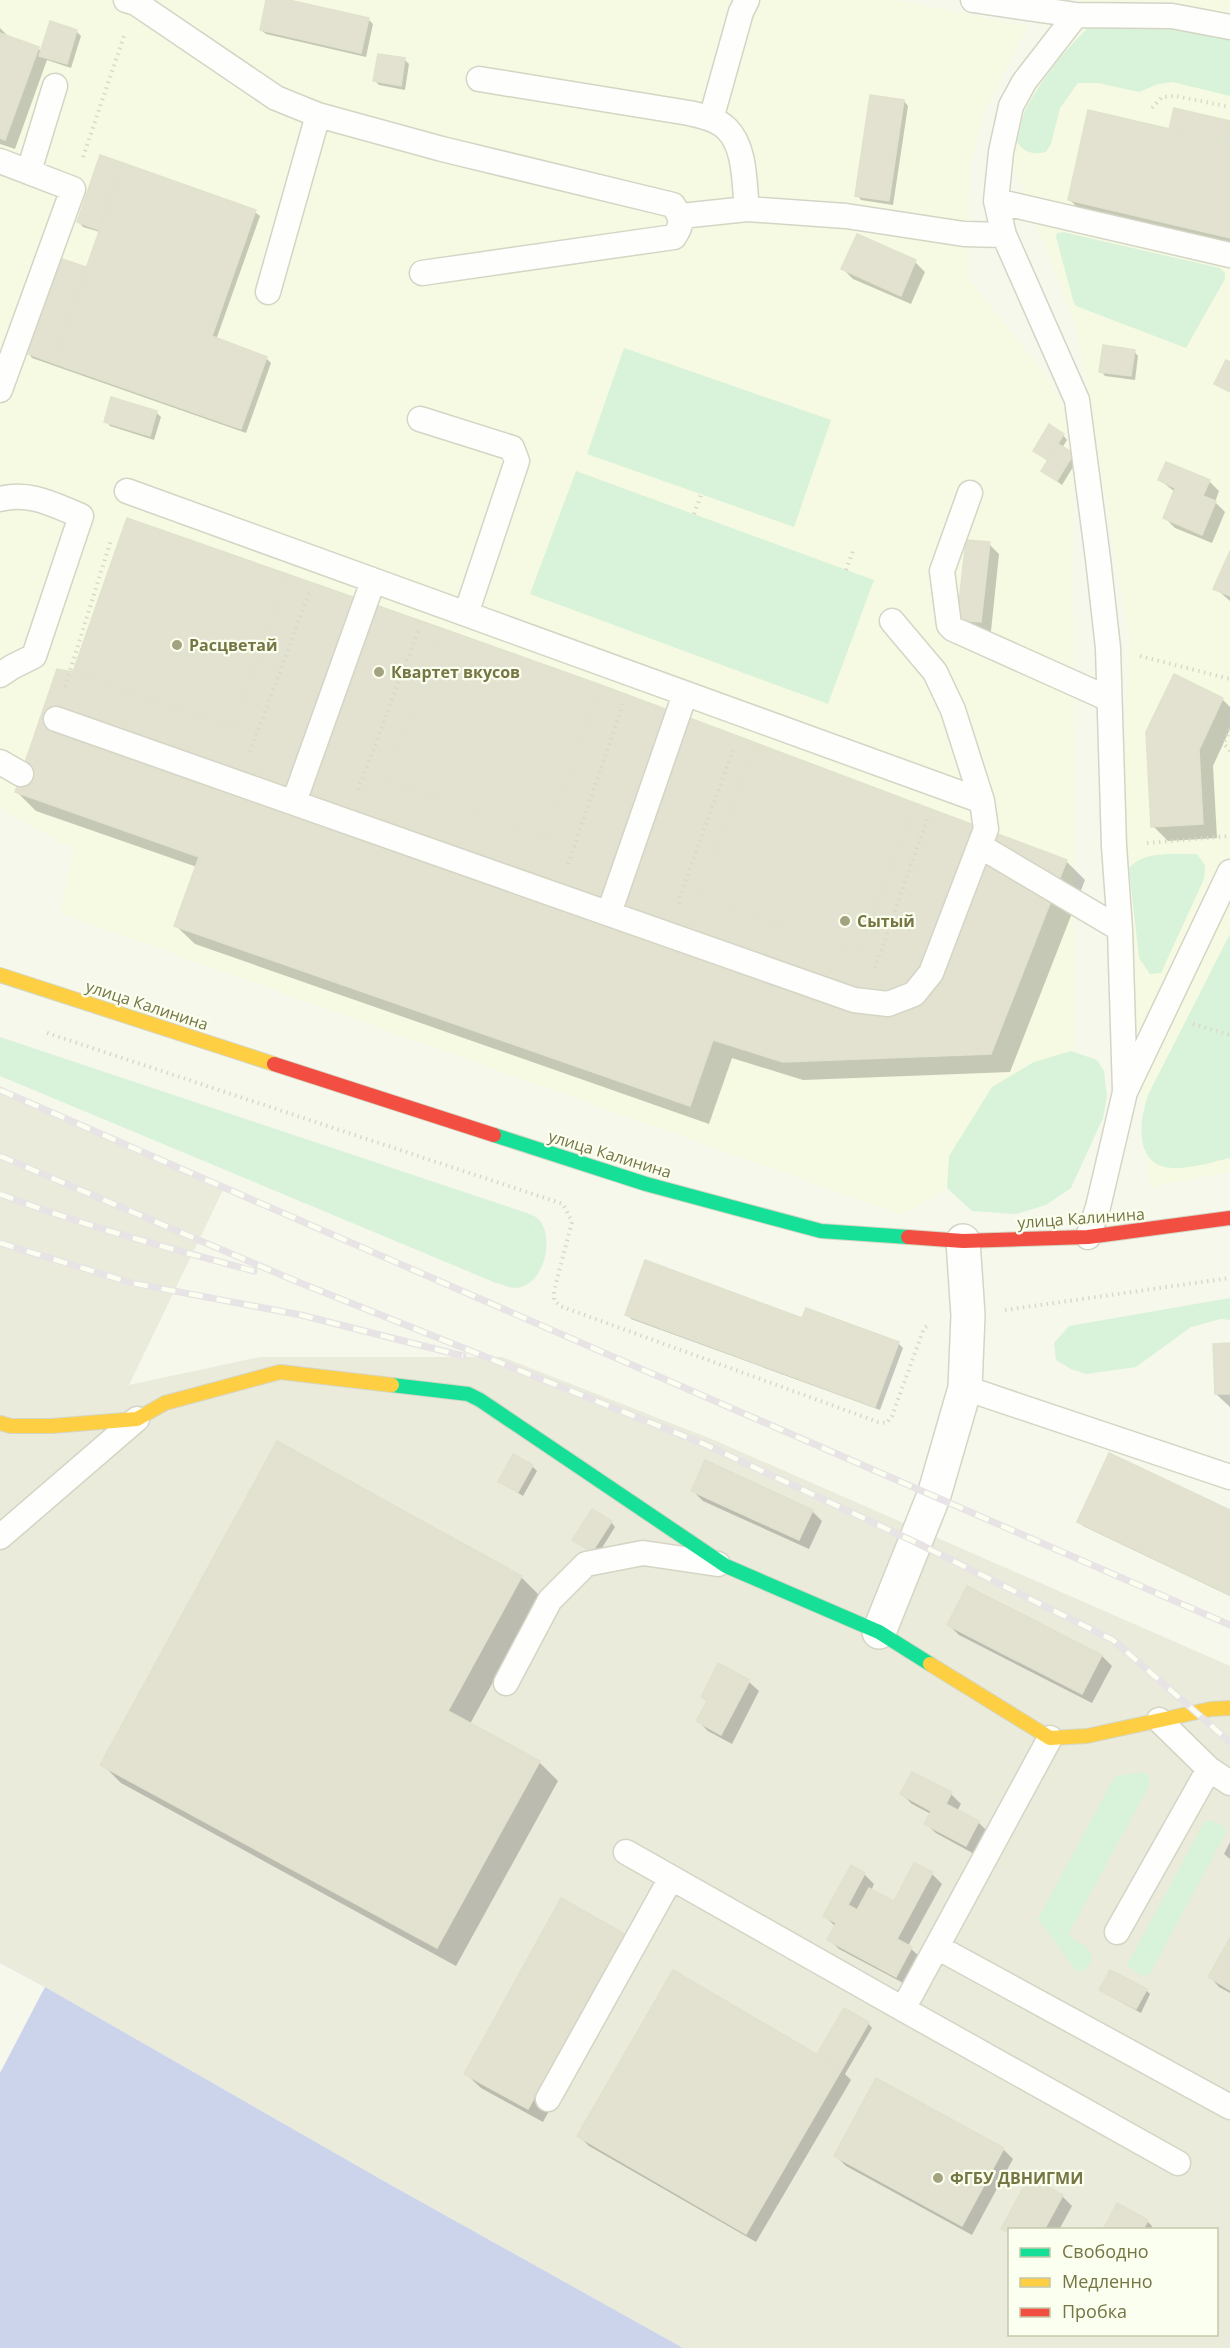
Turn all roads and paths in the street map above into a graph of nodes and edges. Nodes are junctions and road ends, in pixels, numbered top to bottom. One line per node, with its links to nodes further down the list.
1 (747, 0): 11 (lane)
2 (973, 0): 4 (lane)
3 (133, 1): 10 (lane); 14 (path)
4 (1076, 15): 5 (lane); 15 (lane)
5 (1230, 27)
6 (478, 79): 11 (lane)
7 (54, 86): 13 (lane)
8 (1230, 107): 9 (path)
9 (1152, 108)
10 (318, 115): 17 (lane); 21 (lane)
11 (711, 119): 16 (lane)
12 (0, 161): 13 (lane)
13 (29, 171): 14 (lane)
14 (73, 189): 22 (lane)
15 (996, 201): 18 (lane); 19 (lane)
16 (747, 209): 17 (lane); 18 (lane)
17 (681, 216): 20 (lane)
18 (1004, 236): 37 (lane)
19 (1230, 255)
20 (422, 273)
21 (268, 292)
22 (7, 353): 23 (lane)
23 (0, 390)
24 (420, 419): 35 (lane)
25 (127, 491): 31 (lane); 41 (path)
26 (970, 493): 43 (lane)
27 (701, 495): 29 (path)
28 (0, 499): 38 (lane)
29 (694, 514)
30 (854, 548): 32 (path)
31 (320, 562): 33 (lane); 48 (path)
32 (846, 570)
33 (373, 581): 34 (lane); 54 (lane)
34 (430, 601): 35 (lane); 52 (path)
35 (466, 615): 39 (lane)
36 (892, 621): 53 (lane)
37 (1108, 648): 40 (path); 43 (lane)
38 (0, 675)
39 (633, 675): 42 (lane); 58 (path)
40 (1230, 679)
41 (65, 691)
42 (685, 694): 44 (lane); 61 (lane)
43 (1109, 699): 57 (lane)
44 (746, 716): 51 (lane); 60 (path)
45 (56, 719): 54 (lane)
46 (1230, 729): 47 (path)
47 (1230, 751)
48 (247, 755)
49 (0, 762): 50 (lane)
50 (21, 774)
51 (940, 785): 53 (lane); 63 (path)
52 (357, 793)
53 (982, 801): 56 (lane)
54 (294, 802): 61 (lane)
55 (1230, 836): 57 (path)
56 (980, 846): 61 (lane); 62 (lane)
57 (1114, 846): 62 (lane)
58 (563, 870)
59 (1230, 873): 66 (lane)
60 (683, 912)
61 (609, 914)
62 (1120, 929): 66 (lane)
63 (874, 970)
64 (0, 975): 69 (street, улица Калинина)
65 (45, 1033): 71 (path)
66 (1125, 1092): 68 (lane)
67 (1230, 1218): 68 (street, улица Калинина)
68 (1088, 1237): 69 (street, улица Калинина)
69 (963, 1241): 71 (street)
70 (1230, 1278): 71 (path)
71 (968, 1315): 72 (street)
72 (964, 1388): 75 (lane); 78 (street)
73 (137, 1419): 74 (street); 76 (lane); 77 (street)
74 (0, 1423)
75 (1230, 1477)
76 (0, 1537)
77 (726, 1566): 78 (street); 79 (lane)
78 (879, 1632): 82 (street)
79 (506, 1683)
80 (1230, 1708): 81 (street)
81 (1159, 1720): 82 (street); 83 (lane)
82 (1050, 1738): 88 (lane)
83 (1209, 1768): 84 (lane); 87 (lane)
84 (1230, 1783)
85 (626, 1852): 86 (lane)
86 (671, 1878): 89 (lane); 90 (lane)
87 (1117, 1932)
88 (937, 1947): 89 (lane); 91 (lane)
89 (903, 2009): 92 (lane)
90 (548, 2099)
91 (1230, 2107)
92 (1178, 2163)

